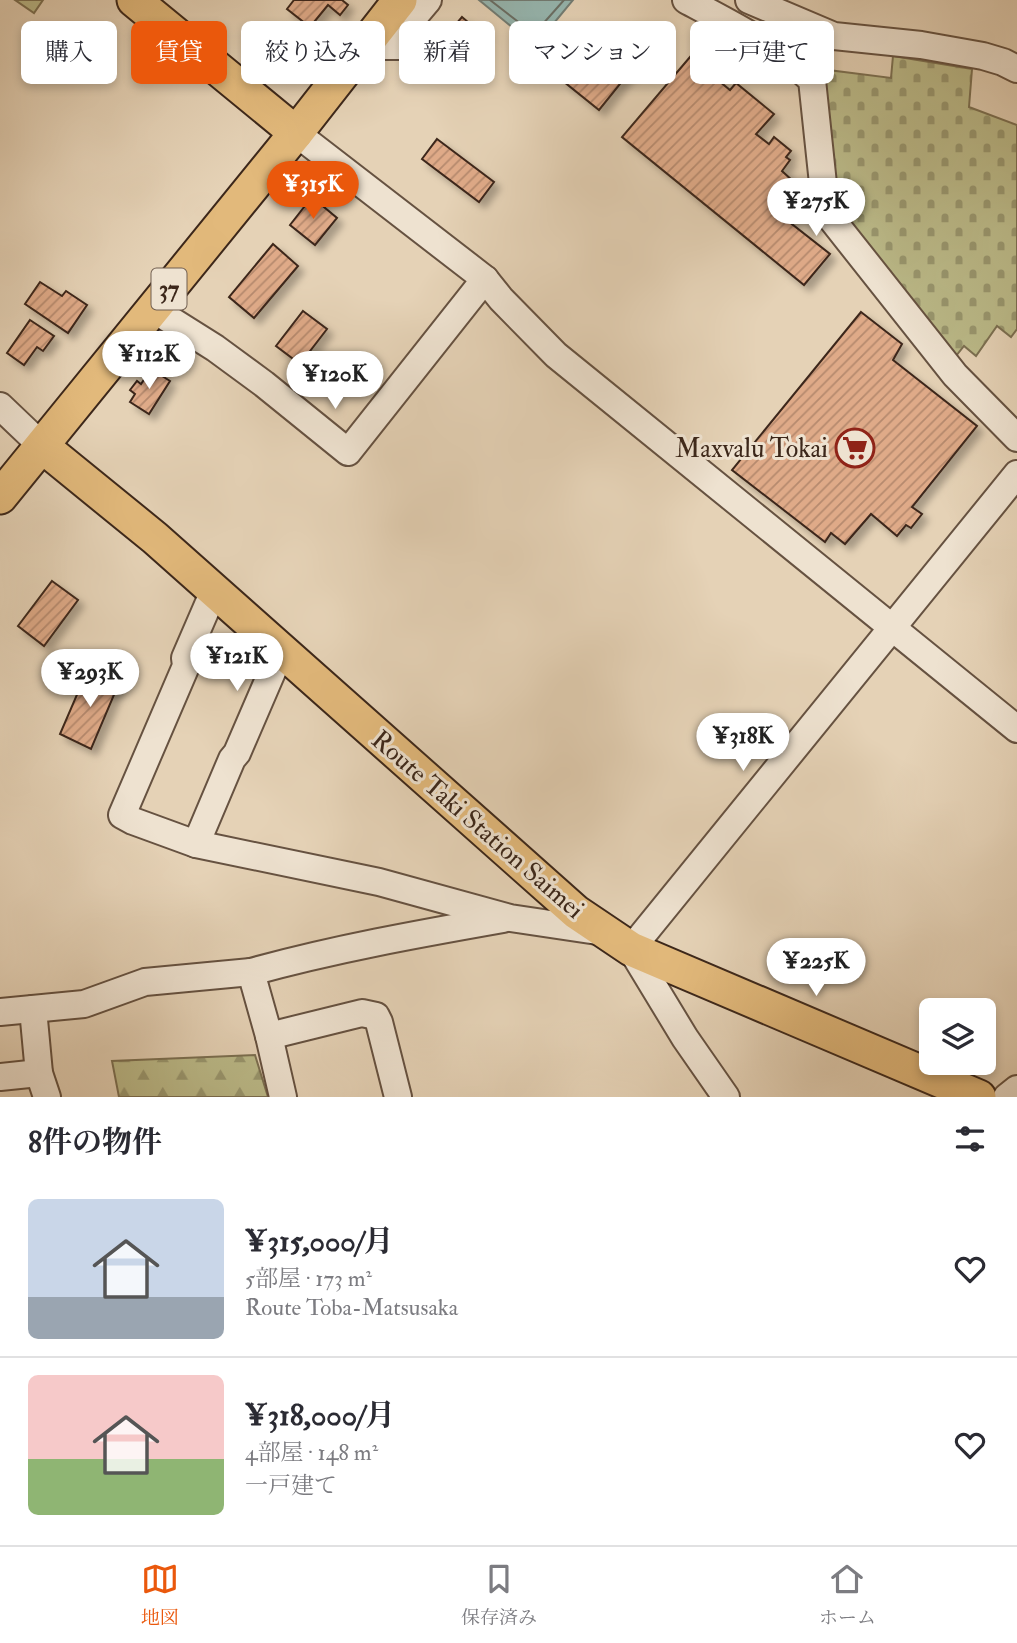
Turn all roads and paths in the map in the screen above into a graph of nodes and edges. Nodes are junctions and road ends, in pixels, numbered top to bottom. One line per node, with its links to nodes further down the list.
1 (134, 0): 10 (main road)
2 (400, 0): 6 (main road, 37)
3 (428, 0): 7 (street)
4 (686, 0): 14 (street)
5 (748, 0): 8 (street)
6 (384, 21)
7 (385, 46)
8 (1017, 69)
9 (334, 84): 10 (main road, 37)
10 (296, 133): 11 (street); 12 (main road, 37)
11 (485, 279): 12 (street); 19 (street)
12 (153, 309): 15 (main road, 37)
13 (0, 407): 15 (street)
14 (1017, 439)
15 (42, 446): 17 (main road, 37); 18 (main road, Route Taki Station Saimei)
16 (1017, 474): 19 (street)
17 (0, 497)
18 (214, 591): 20 (main road, Route Taki Station Saimei); 22 (street)
19 (891, 628): 21 (street); 24 (street)
20 (281, 651): 22 (street); 24 (main road, Route Taki Station Saimei)
21 (1017, 729)
22 (196, 844): 23 (street)
23 (510, 918): 24 (street); 25 (street)
24 (618, 941): 34 (street); 35 (main road, Route Taki Station Saimei)
25 (251, 972): 26 (street); 28 (street)
26 (33, 1009): 27 (street); 30 (street)
27 (0, 1012)
28 (269, 1036): 32 (street); 33 (street)
29 (0, 1077): 30 (street)
30 (43, 1085)
31 (1017, 1089): 36 (street)
32 (283, 1097)
33 (398, 1097)
34 (726, 1097)
35 (979, 1097)
36 (1007, 1097)

